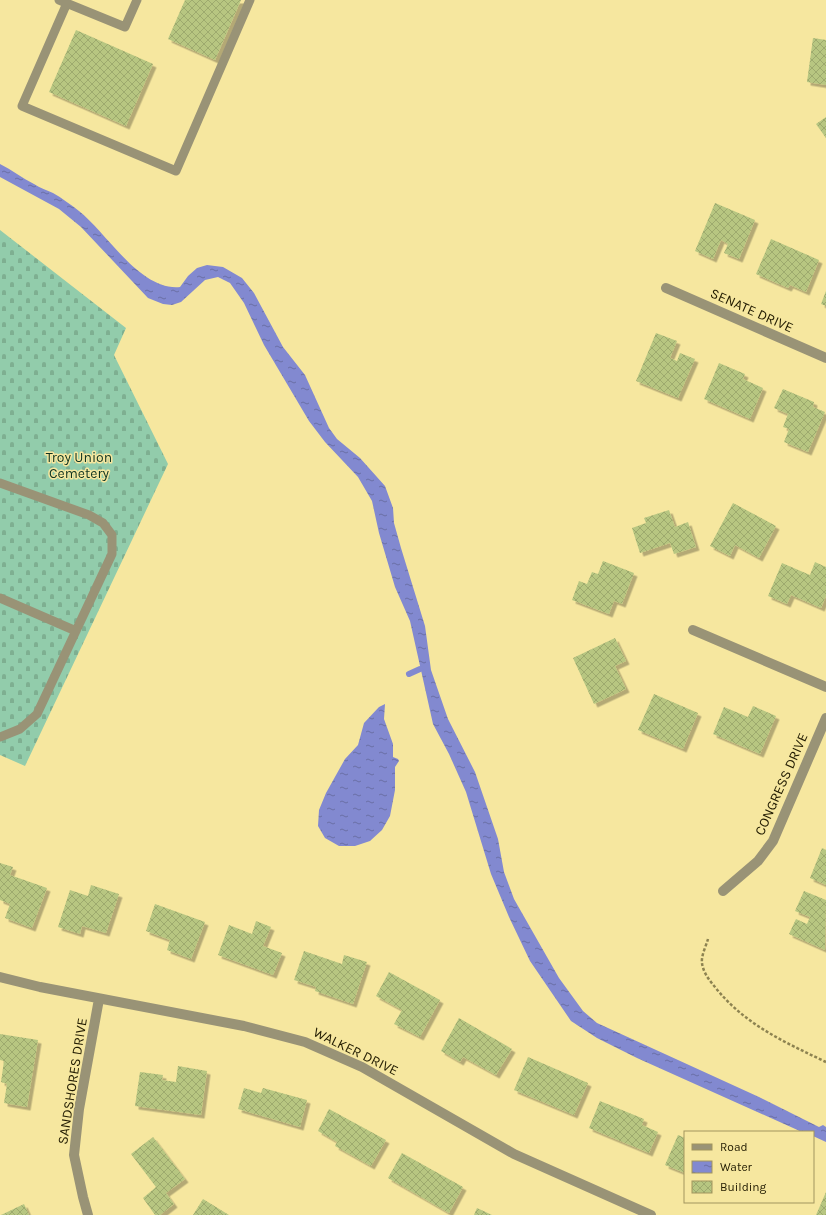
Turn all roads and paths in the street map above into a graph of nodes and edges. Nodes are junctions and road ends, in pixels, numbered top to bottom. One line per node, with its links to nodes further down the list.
1 (137, 0): 3 (lane)
2 (250, 0): 3 (lane)
3 (63, 2)
4 (666, 288): 5 (street, SENATE DRIVE)
5 (826, 358)
6 (0, 483): 9 (lane)
7 (0, 598): 9 (lane)
8 (693, 630): 10 (street)
9 (76, 631): 12 (lane)
10 (826, 687)
11 (826, 718): 13 (street, CONGRESS DRIVE)
12 (0, 737)
13 (723, 891)
14 (708, 939): 17 (path)
15 (0, 977): 16 (street, WALKER DRIVE)
16 (100, 999): 18 (street, SANDSHORES DRIVE); 19 (street, WALKER DRIVE)
17 (826, 1062)
18 (88, 1215)
19 (651, 1215)

